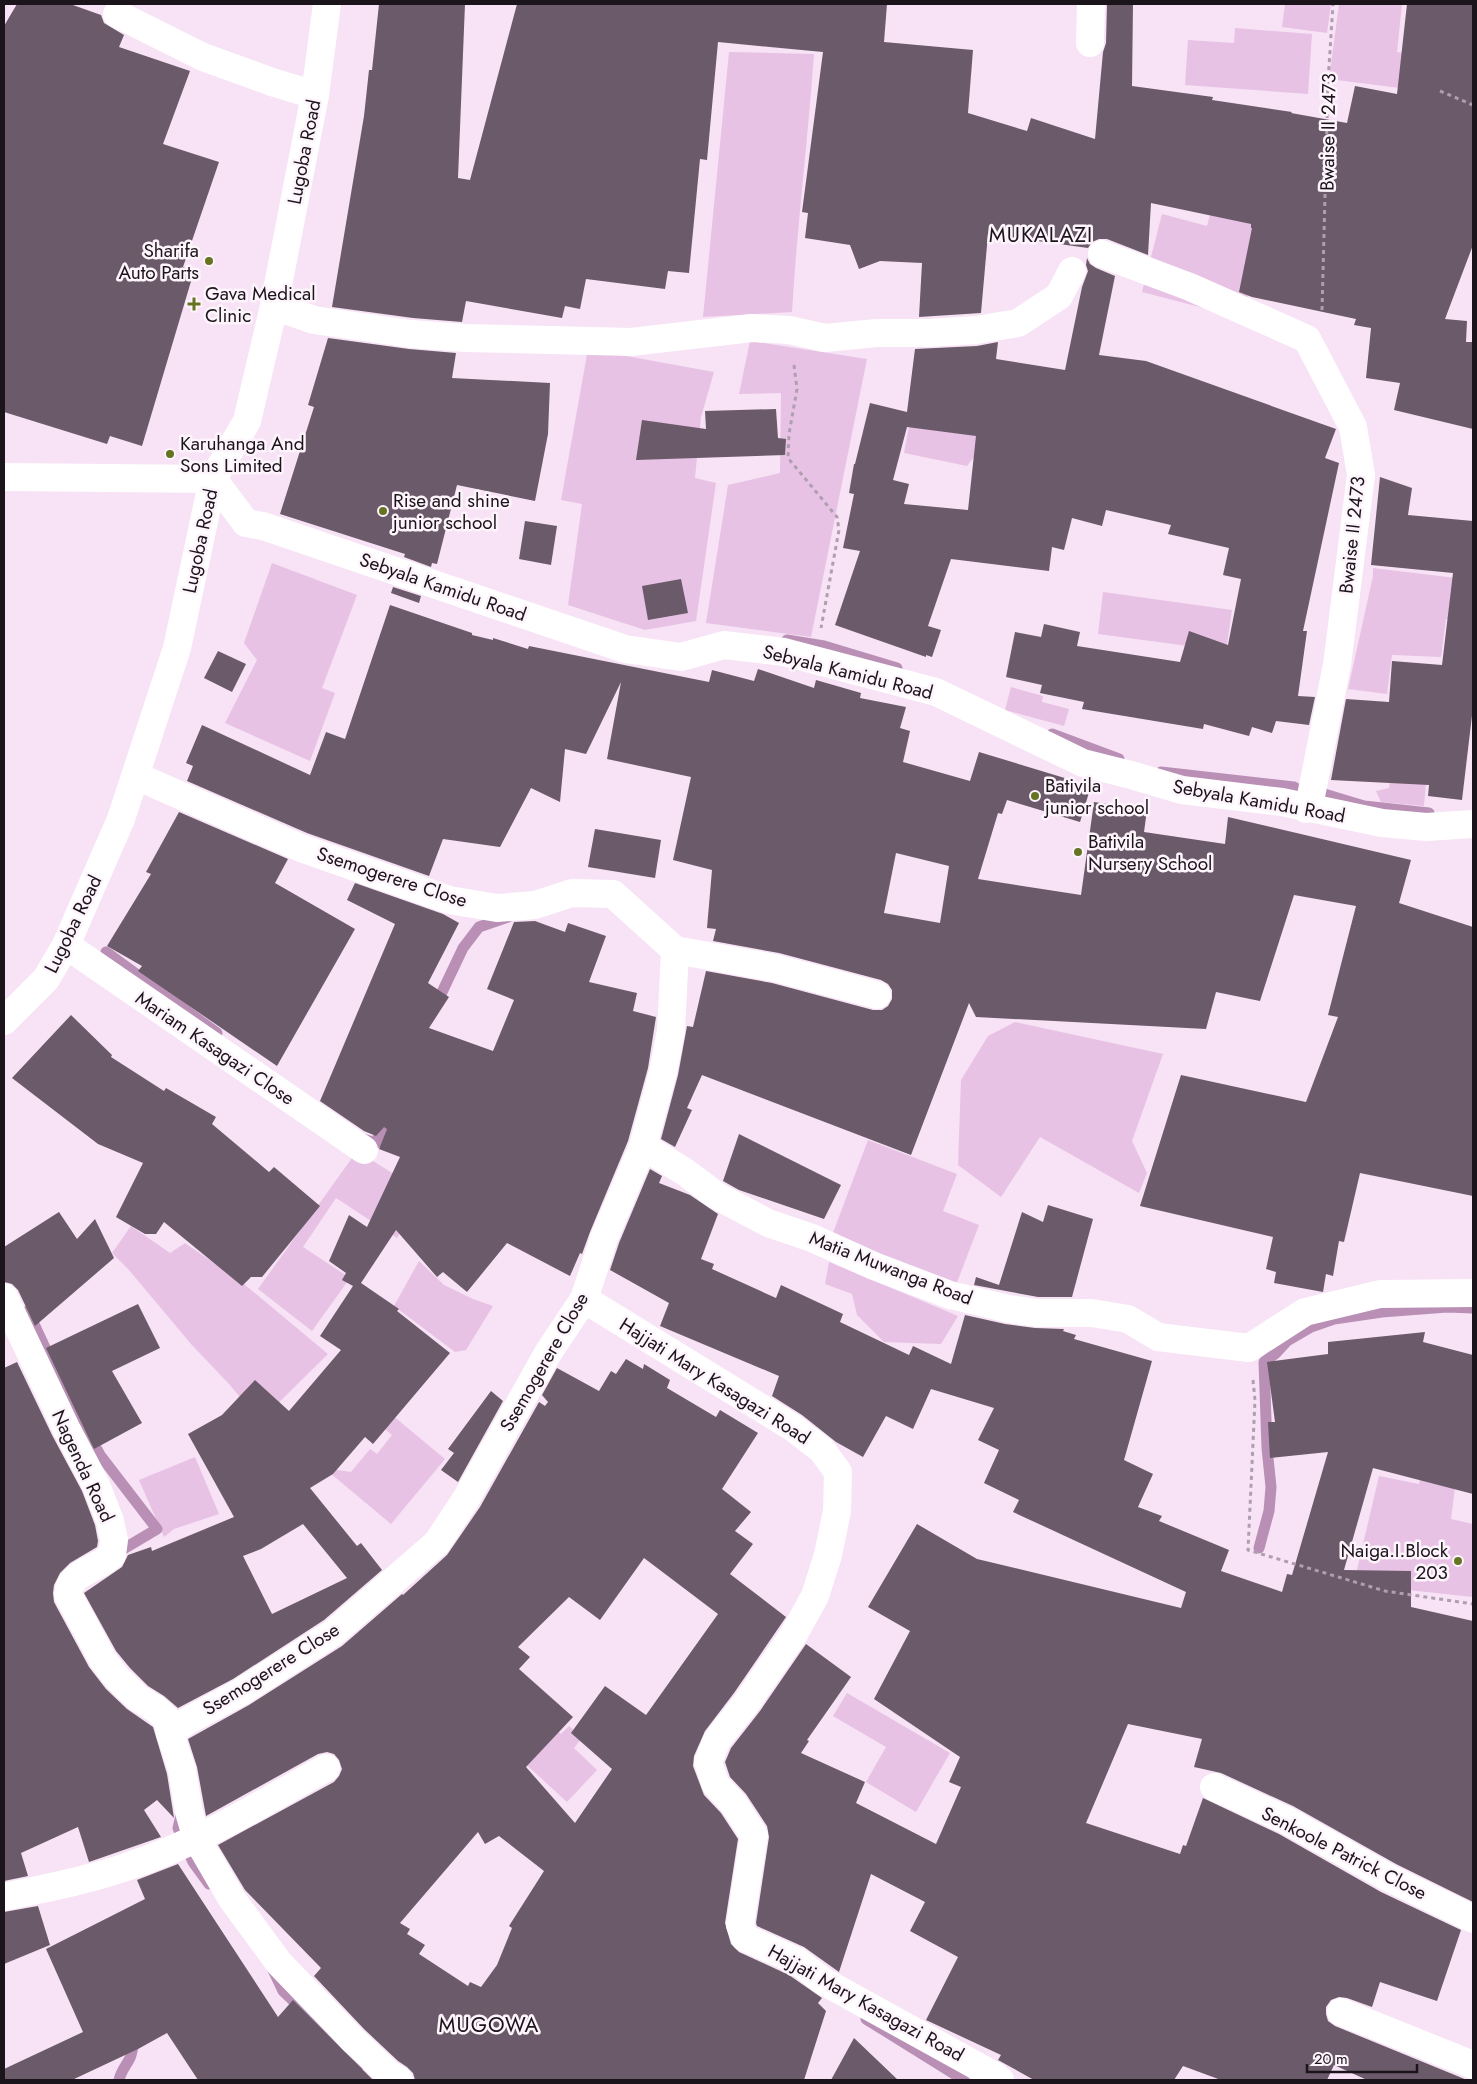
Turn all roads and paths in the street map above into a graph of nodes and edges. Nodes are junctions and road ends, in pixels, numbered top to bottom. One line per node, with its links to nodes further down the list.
1 (327, 4): 7 (street, Lugoba Road)
2 (1092, 4): 5 (street)
3 (1333, 4): 13 (path, Bwaise II 2473)
4 (117, 14): 7 (street)
5 (1090, 43)
6 (1440, 91): 8 (path)
7 (315, 95): 11 (street, Lugoba Road)
8 (1473, 105)
9 (1102, 254): 13 (street)
10 (1072, 271): 12 (street)
11 (274, 306): 12 (street); 15 (street, Lugoba Road)
12 (788, 330): 16 (path)
13 (1307, 339): 18 (street, Bwaise II 2473)
14 (4, 477): 15 (street)
15 (214, 479): 16 (street, Sebyala Kamidu Road); 17 (street, Lugoba Road)
16 (807, 658): 18 (street, Sebyala Kamidu Road)
17 (136, 776): 20 (street, Lugoba Road); 21 (street, Ssemogerere Close)
18 (1306, 808): 19 (street, Sebyala Kamidu Road)
19 (1473, 824)
20 (66, 945): 23 (street, Lugoba Road); 25 (street, Mariam Kasagazi Close)
21 (675, 950): 22 (street); 24 (street, Ssemogerere Close)
22 (877, 995)
23 (4, 1021)
24 (643, 1146): 28 (street, Ssemogerere Close); 29 (street, Matia Muwanga Road)
25 (364, 1150)
26 (1473, 1293): 29 (street)
27 (4, 1297): 31 (street, Nagenda Road)
28 (584, 1299): 31 (street, Ssemogerere Close); 40 (street, Hajjati Mary Kasagazi Road)
29 (1248, 1348): 30 (path)
30 (1473, 1604)
31 (170, 1733): 34 (street)
32 (326, 1768): 34 (street)
33 (1214, 1787): 36 (street, Senkoole Patrick Close)
34 (197, 1839): 35 (street); 39 (street)
35 (4, 1896)
36 (1473, 1919)
37 (1341, 2012): 38 (street)
38 (1473, 2066)
39 (399, 2080)
40 (1000, 2080)

